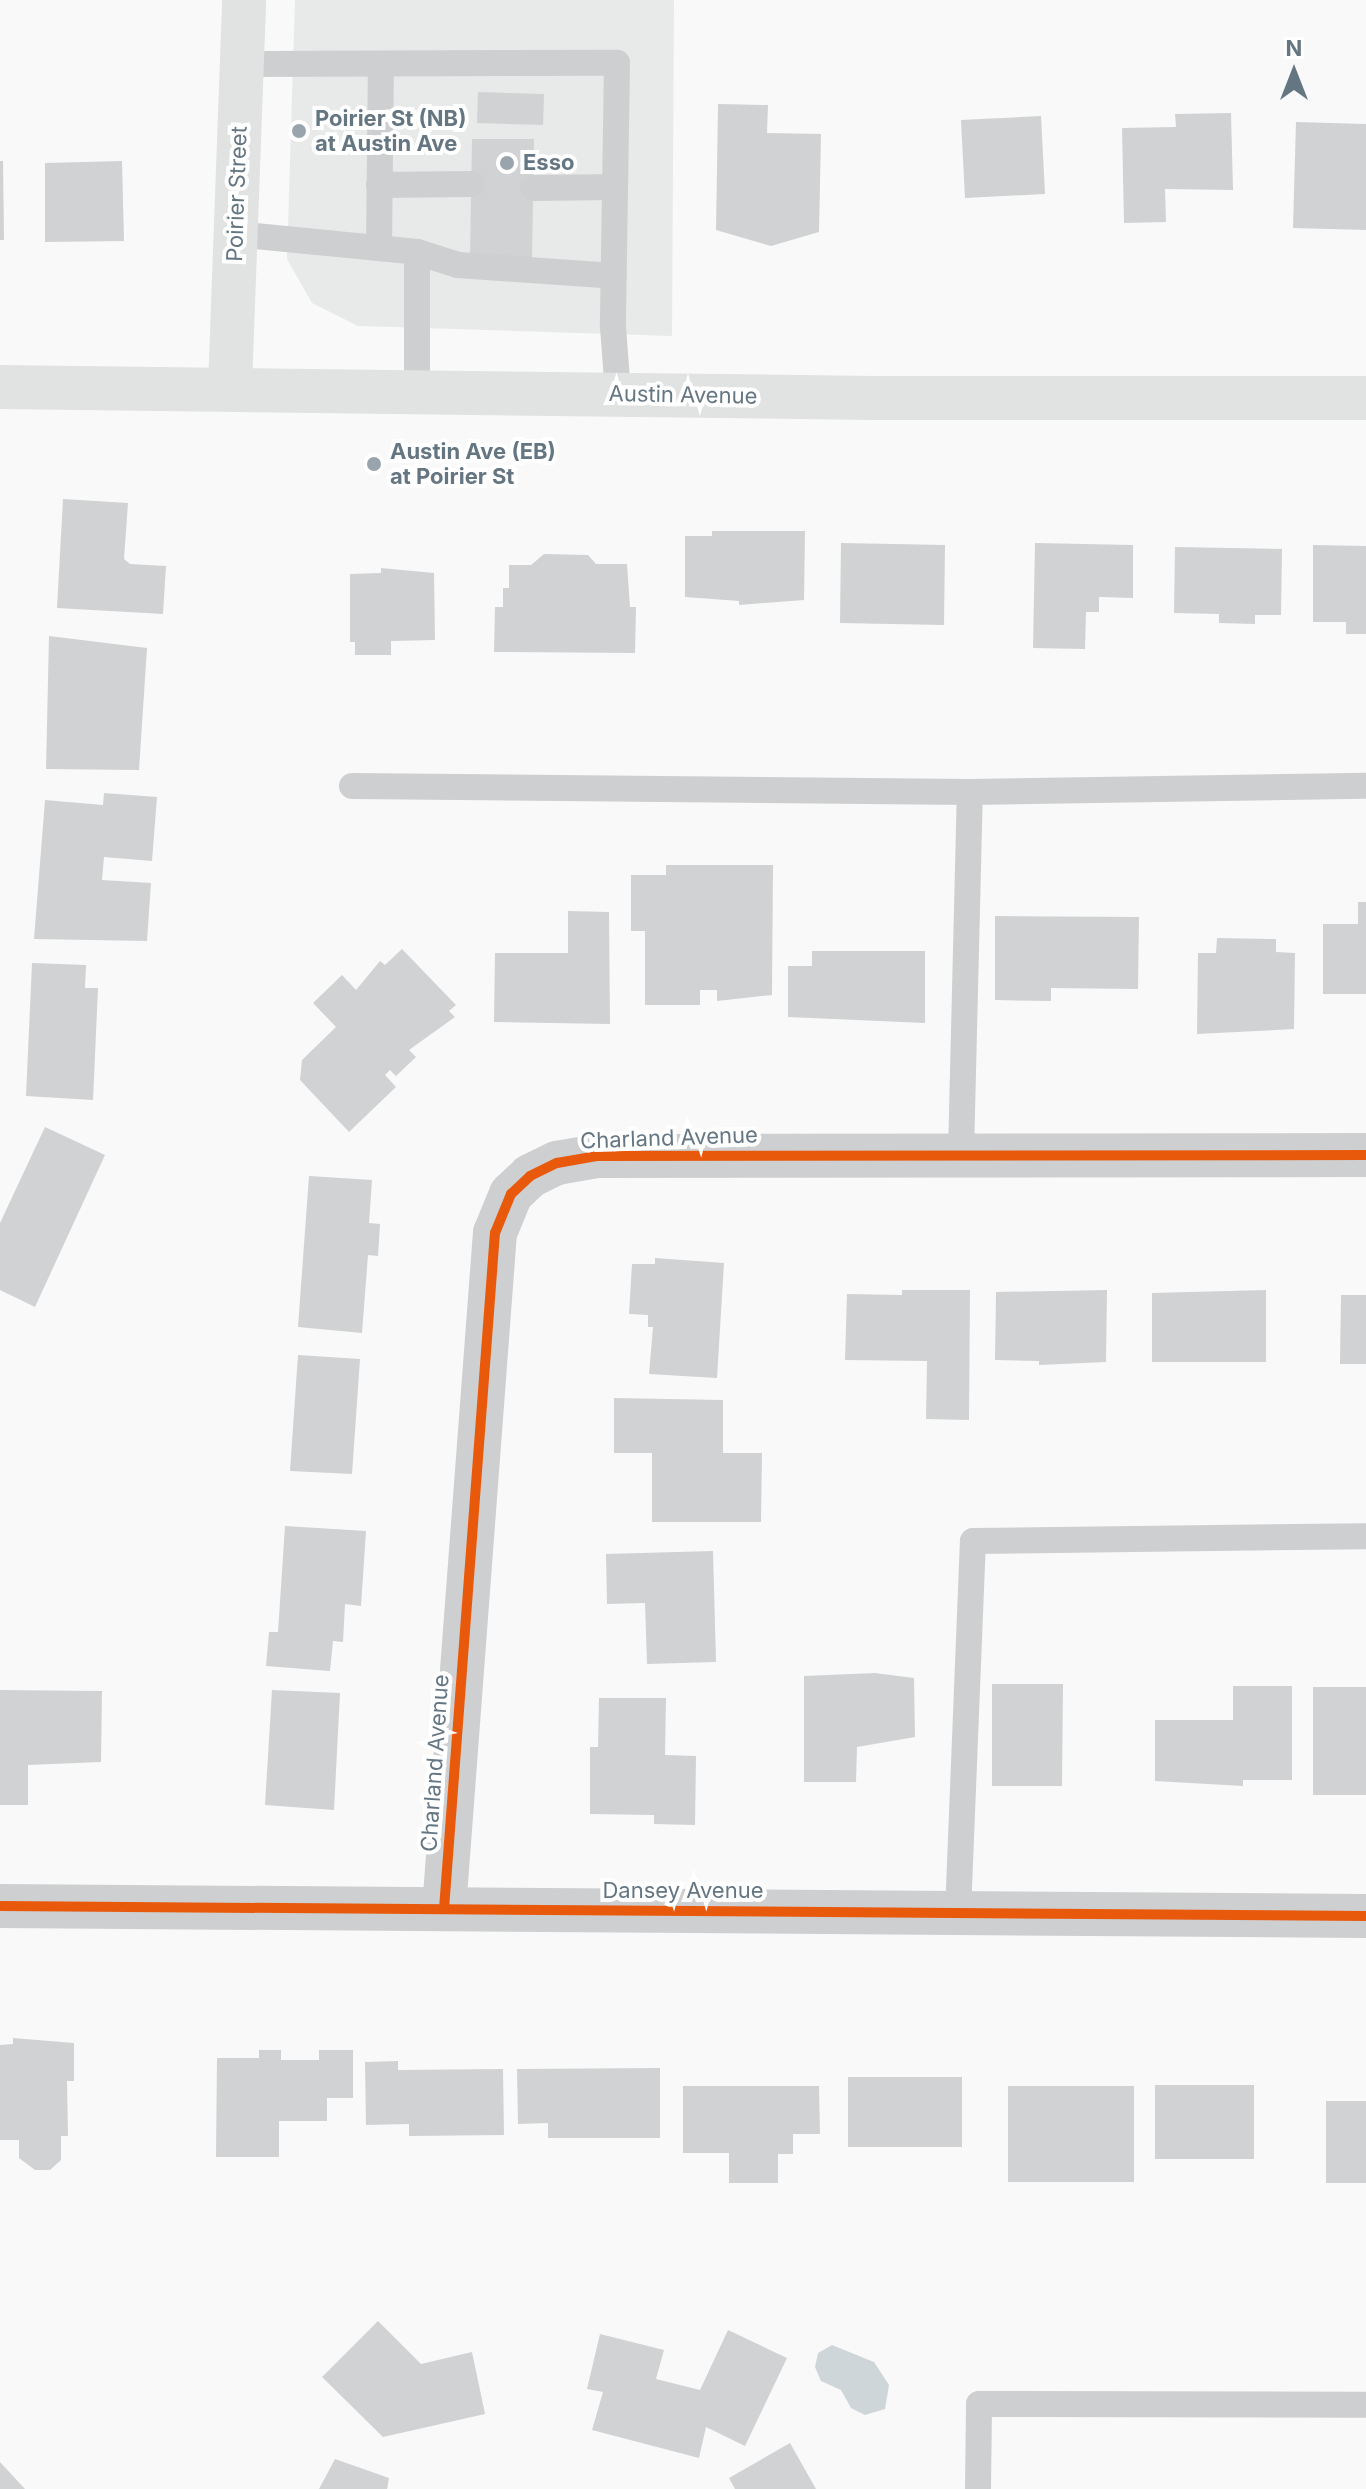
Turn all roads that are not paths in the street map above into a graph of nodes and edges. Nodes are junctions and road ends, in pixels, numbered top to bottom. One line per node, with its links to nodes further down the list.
1 (244, 0): 2 (main road, Poirier Street)
2 (241, 64): 3 (lane); 8 (main road, Poirier Street)
3 (381, 64): 5 (lane); 6 (lane)
4 (472, 184): 5 (lane)
5 (379, 185): 9 (lane)
6 (615, 187): 7 (lane); 11 (lane)
7 (533, 188)
8 (235, 234): 9 (lane); 13 (main road, Poirier Street)
9 (379, 248): 10 (lane)
10 (417, 252): 11 (lane); 14 (lane)
11 (614, 276): 15 (lane)
12 (0, 387): 13 (main road, Austin Avenue)
13 (230, 387): 14 (main road, Austin Avenue)
14 (417, 391): 15 (main road, Austin Avenue)
15 (618, 394): 16 (main road, Austin Avenue)
16 (1366, 398)
17 (352, 786): 19 (lane)
18 (1366, 786): 19 (lane)
19 (970, 792): 20 (lane)
20 (961, 1154): 21 (street, Charland Avenue); 24 (street, Charland Avenue)
21 (1366, 1155)
22 (1366, 1536): 25 (lane)
23 (0, 1906): 24 (street, Dansey Avenue)
24 (444, 1909): 25 (street, Dansey Avenue)
25 (958, 1913): 26 (street, Dansey Avenue)
26 (1366, 1916)
27 (1366, 2405): 28 (lane)
28 (978, 2489)

